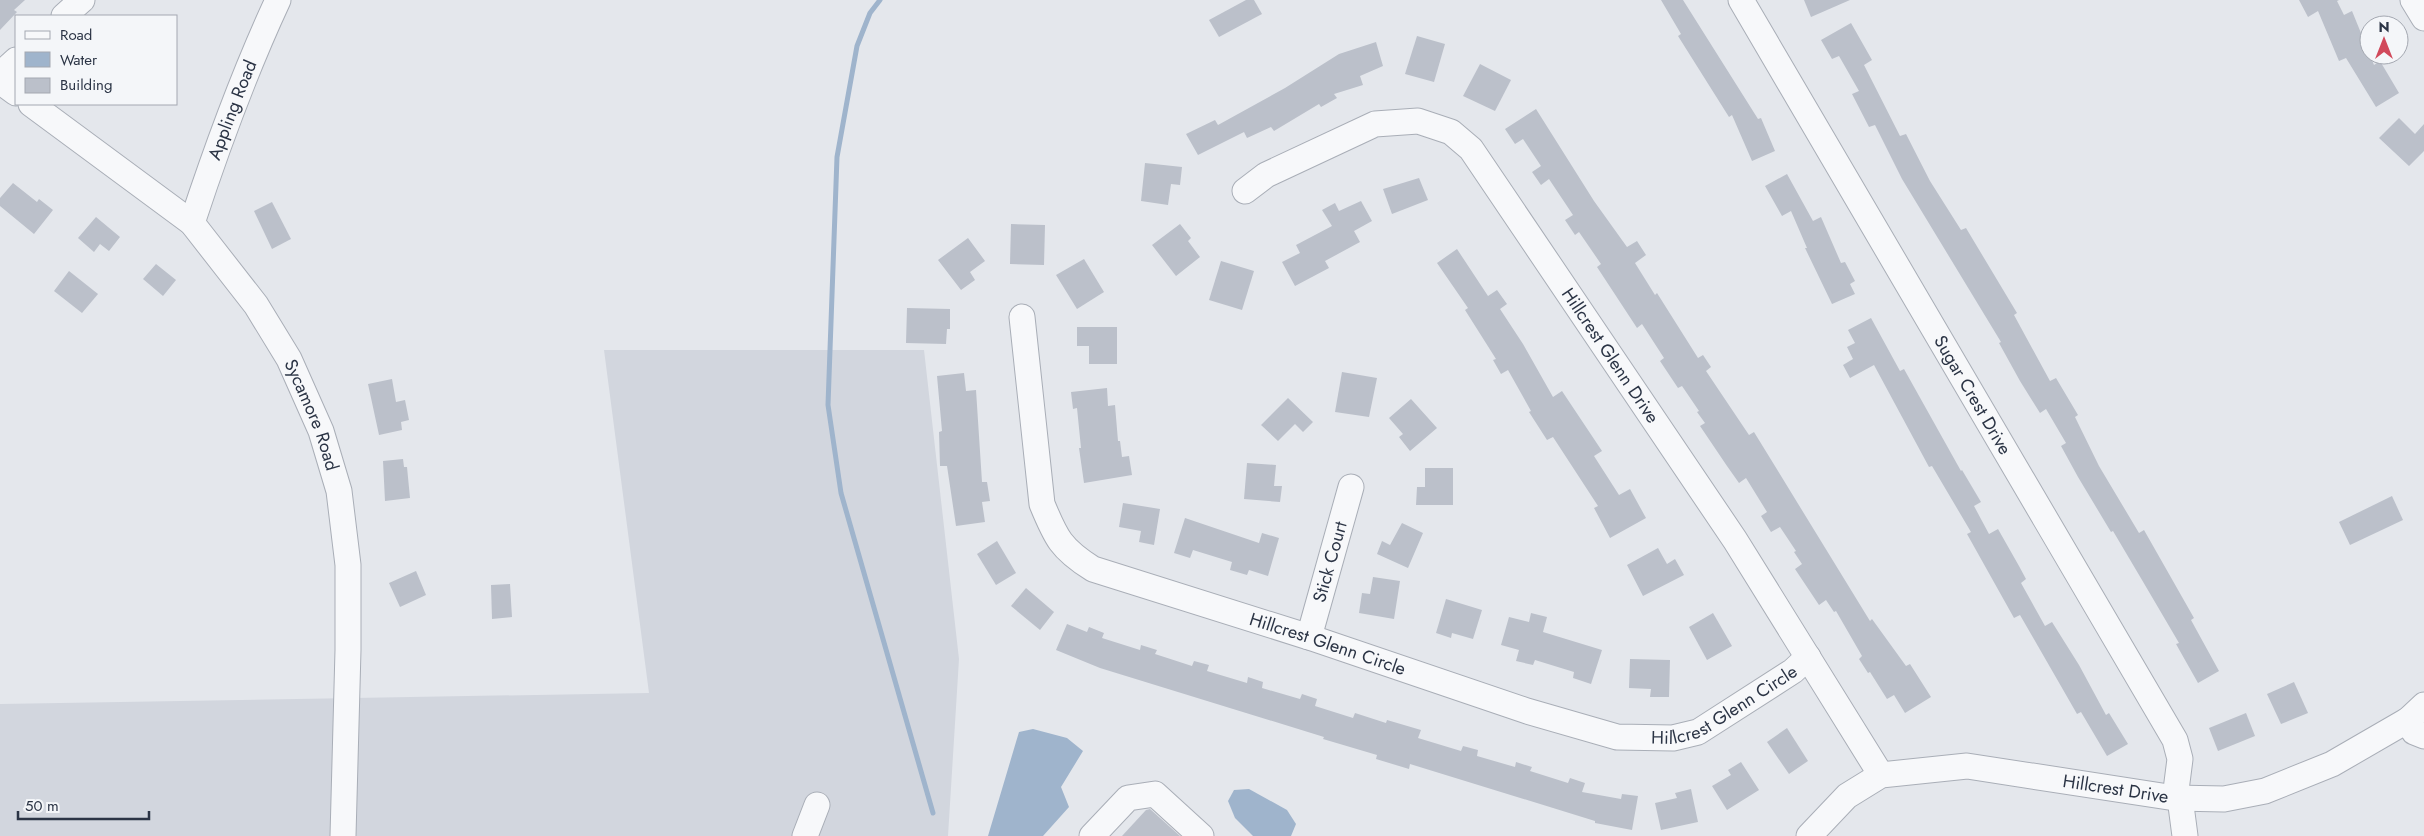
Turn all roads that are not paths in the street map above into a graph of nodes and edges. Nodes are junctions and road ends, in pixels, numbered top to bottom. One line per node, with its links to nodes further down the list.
1 (82, 0): 5 (street)
2 (278, 0): 13 (street, Appling Road)
3 (1741, 0): 20 (street, Sugar Crest Drive)
4 (2413, 0): 6 (street)
5 (65, 15)
6 (2424, 18)
7 (15, 61): 8 (street)
8 (0, 75)
9 (0, 81): 10 (street)
10 (15, 92)
11 (32, 105): 13 (street, Sycamore Road)
12 (1245, 191): 17 (street, Hillcrest Glenn Drive)
13 (192, 223): 22 (street, Sycamore Road)
14 (1022, 317): 16 (street, Hillcrest Glenn Circle)
15 (1351, 487): 16 (street, Stick Court)
16 (1309, 637): 17 (street, Hillcrest Glenn Circle)
17 (1808, 657): 19 (street, Hillcrest Glenn Drive)
18 (2419, 720): 20 (street, Hillcrest Drive)
19 (1882, 775): 20 (street, Hillcrest Drive); 26 (street, Hillcrest Drive)
20 (2178, 798): 27 (street, Sugar Crest Drive)
21 (817, 805): 23 (street)
22 (343, 836)
23 (805, 836)
24 (1092, 836): 25 (street)
25 (1201, 836)
26 (1808, 836)
27 (2185, 836)

